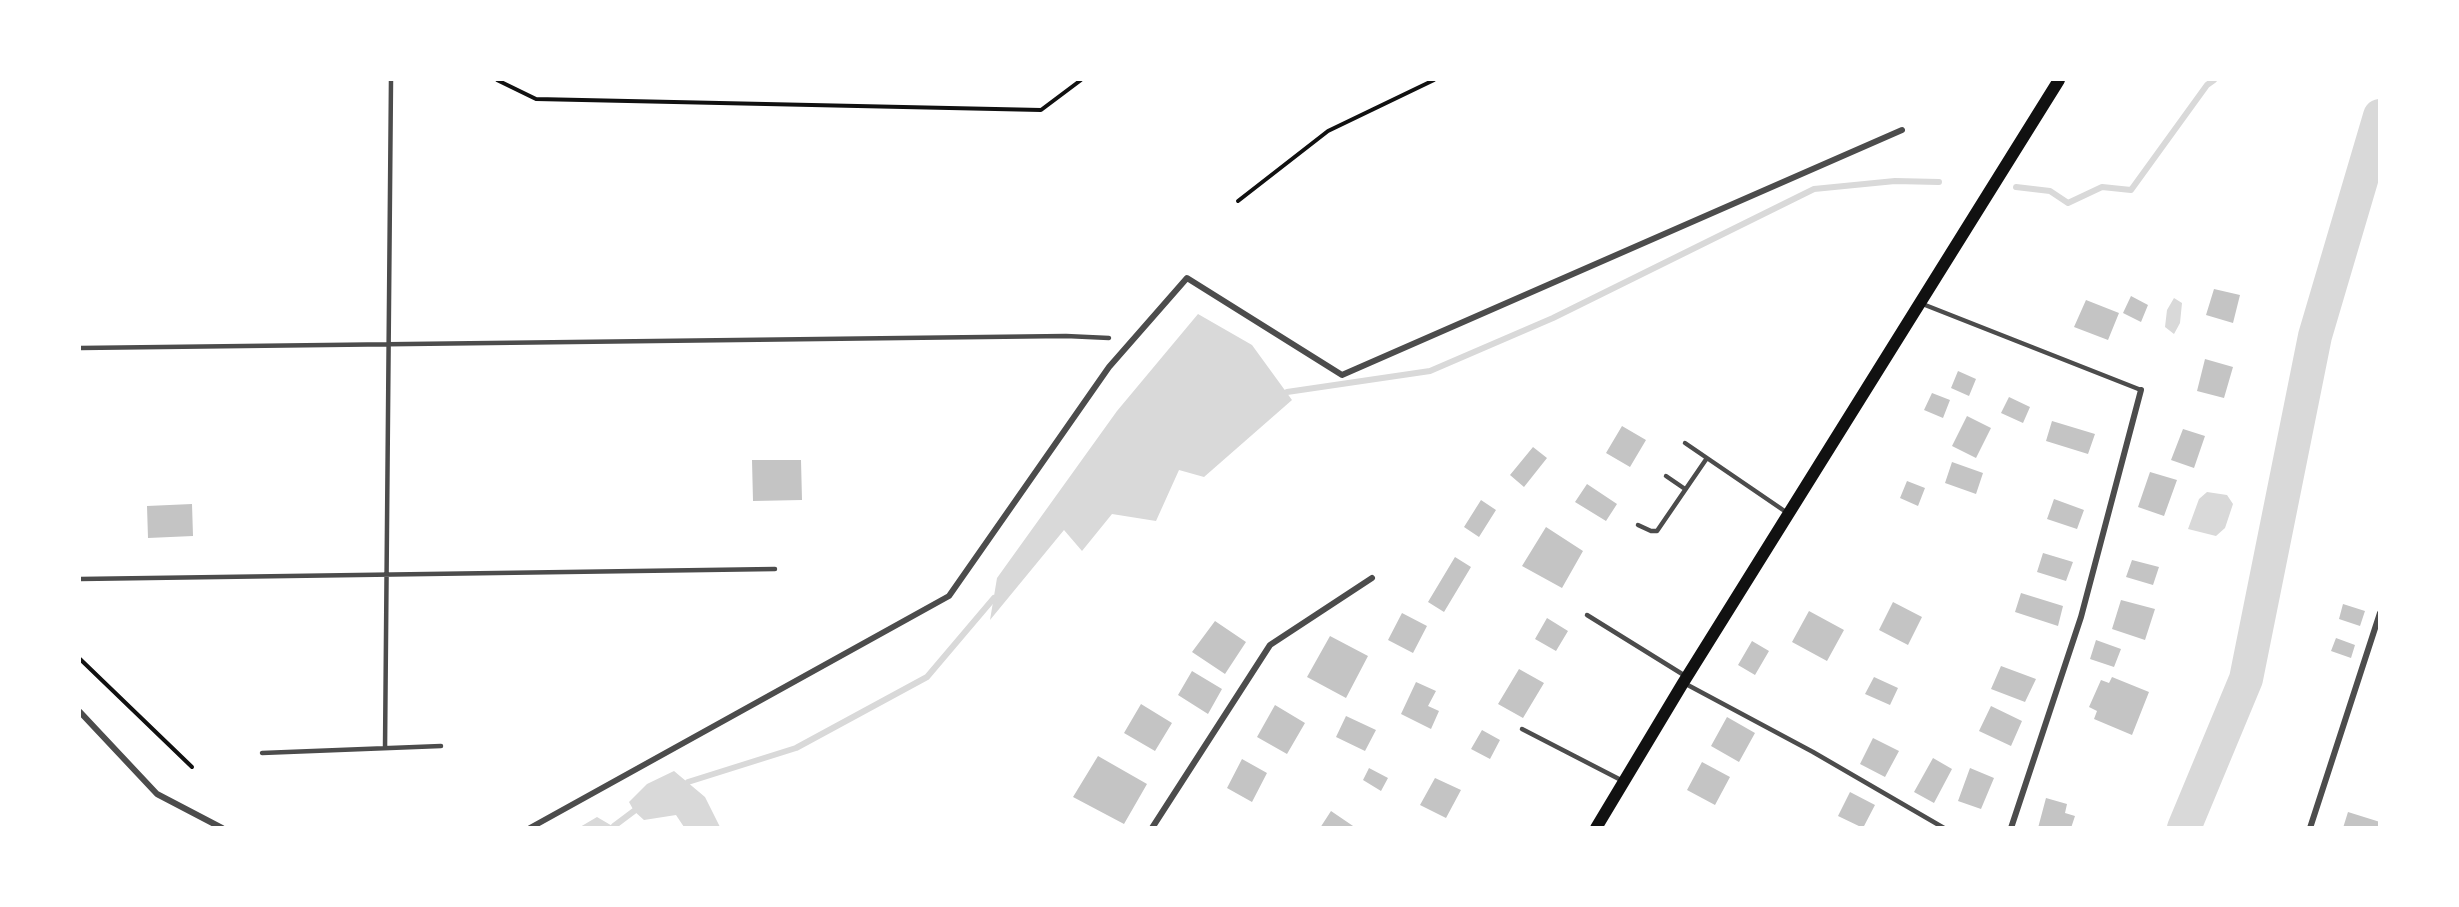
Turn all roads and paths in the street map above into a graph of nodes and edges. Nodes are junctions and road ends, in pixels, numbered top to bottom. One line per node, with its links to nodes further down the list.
1 (392, 80): 10 (lane)
2 (497, 80): 3 (path)
3 (1081, 80)
4 (1434, 80): 7 (path)
5 (2059, 80): 8 (main road)
6 (1902, 130): 35 (street)
7 (1238, 201)
8 (1920, 303): 12 (lane); 17 (main road)
9 (1109, 338): 10 (lane)
10 (388, 342): 11 (lane); 20 (lane)
11 (80, 348)
12 (2141, 390): 39 (street)
13 (1685, 442): 14 (lane)
14 (1707, 458): 16 (lane); 17 (lane)
15 (1666, 476): 16 (lane)
16 (1686, 489): 18 (lane)
17 (1788, 514): 26 (main road)
18 (1638, 525)
19 (775, 569): 20 (lane)
20 (386, 576): 22 (lane); 30 (lane)
21 (1372, 578): 36 (street)
22 (80, 579)
23 (2379, 613): 40 (street)
24 (1587, 615): 26 (lane)
25 (80, 659): 32 (path)
26 (1685, 680): 37 (main road); 38 (lane)
27 (80, 712): 34 (street)
28 (1522, 729): 33 (lane)
29 (441, 746): 30 (lane)
30 (385, 748): 31 (lane)
31 (262, 753)
32 (192, 767)
33 (1619, 779)
34 (222, 828)
35 (530, 828)
36 (1152, 828)
37 (1596, 828)
38 (1944, 828)
39 (2011, 828)
40 (2310, 828)

